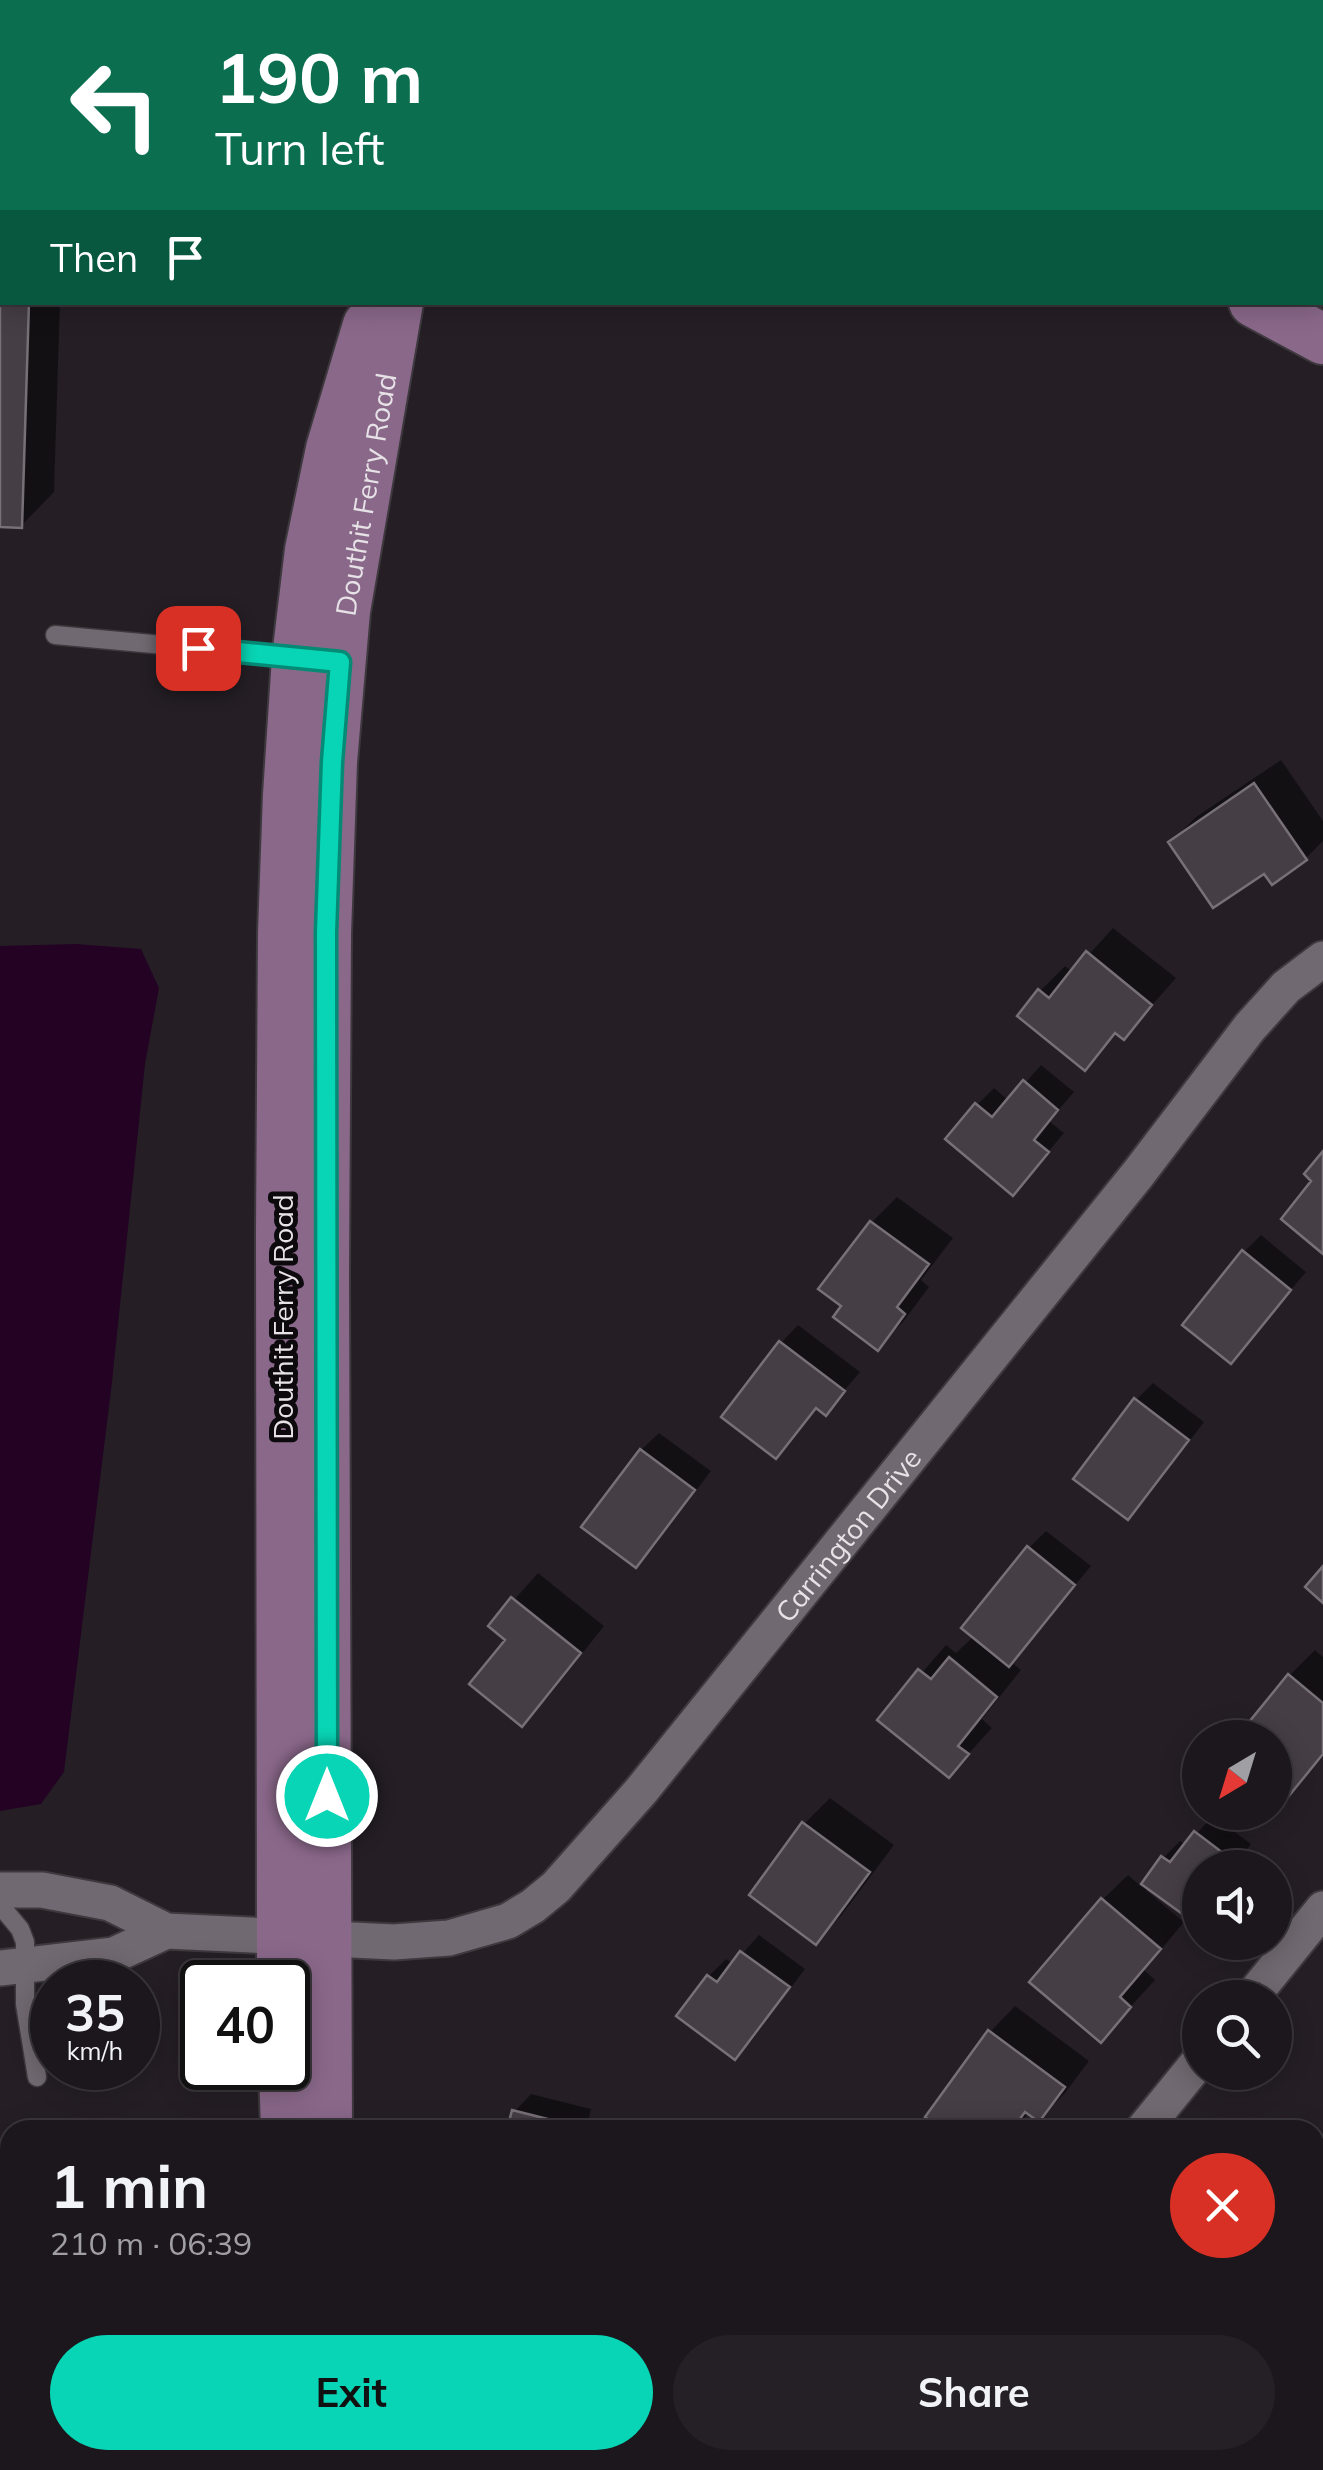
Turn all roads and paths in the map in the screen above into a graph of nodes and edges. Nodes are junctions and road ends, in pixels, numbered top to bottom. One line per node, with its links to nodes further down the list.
1 (377, 305): 6 (street, Douthit Ferry Road)
2 (397, 305): 6 (street, Douthit Ferry Road)
3 (1260, 305): 4 (street)
4 (1323, 339)
5 (55, 635): 6 (lane)
6 (318, 660): 12 (street, Douthit Ferry Road)
7 (1323, 960): 12 (street, Carrington Drive)
8 (0, 1890): 11 (street)
9 (0, 1906): 13 (lane)
10 (1323, 1908): 14 (street)
11 (166, 1931): 12 (street, Carrington Drive); 13 (street)
12 (297, 1951): 19 (street, Douthit Ferry Road)
13 (12, 1966): 15 (lane)
14 (1265, 1980)
15 (30, 2034)
16 (1182, 2082): 20 (street)
17 (285, 2090): 18 (street)
18 (286, 2120)
19 (325, 2120)
20 (1150, 2120)

